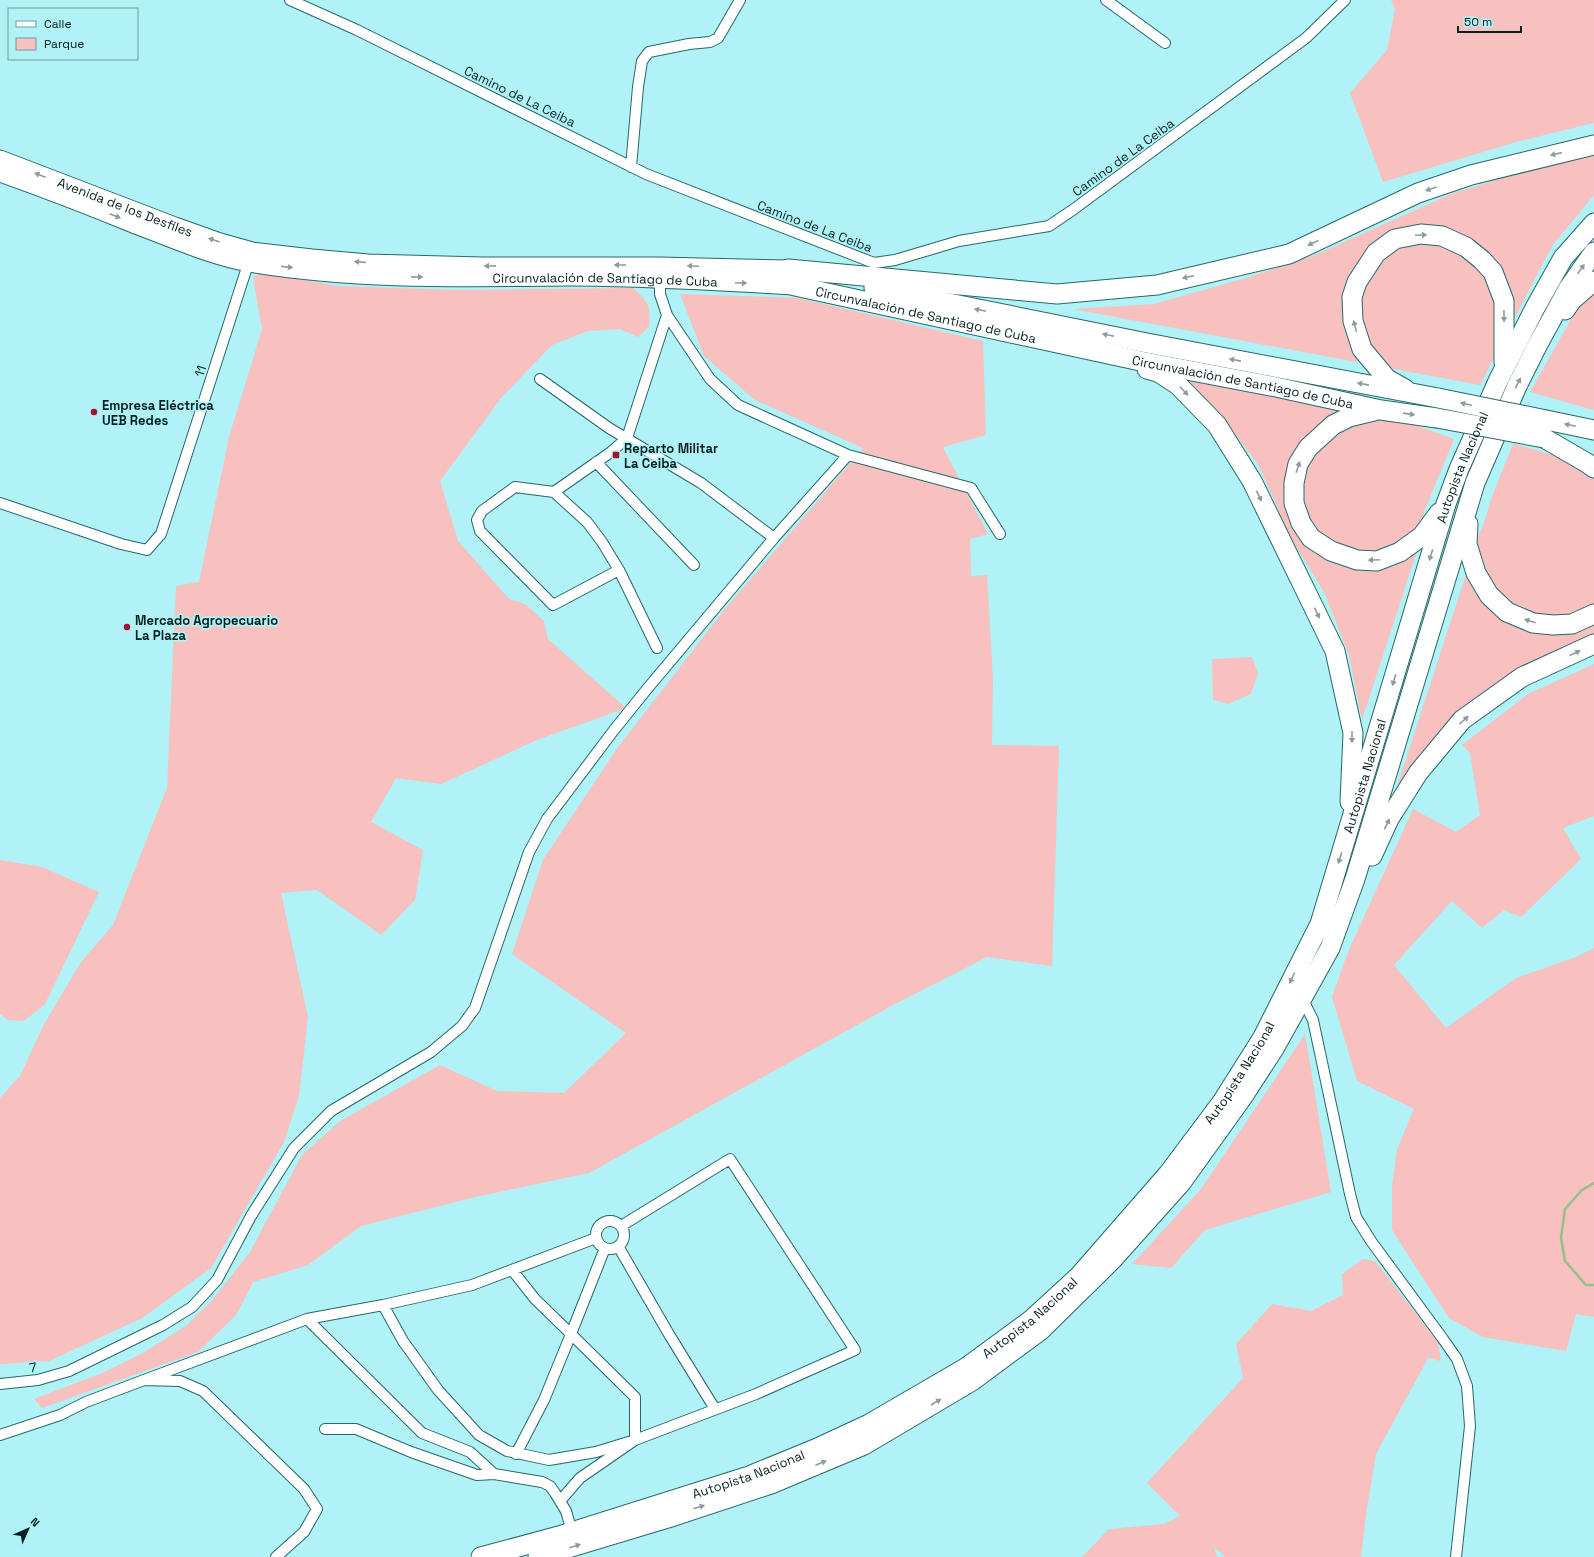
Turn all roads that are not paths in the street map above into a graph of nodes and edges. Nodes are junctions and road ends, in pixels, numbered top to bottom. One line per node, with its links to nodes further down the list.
1 (290, 0): 8 (street, Camino de La Ceiba)
2 (740, 0): 8 (street)
3 (1106, 0): 5 (street)
4 (1345, 0): 14 (street, Camino de La Ceiba)
5 (1164, 43)
6 (1594, 145): 16 (highway, one-way to 16)
7 (0, 159): 10 (highway, Avenida de los Desfiles, one-way to 7)
8 (631, 167): 14 (street, Camino de La Ceiba)
9 (0, 173): 10 (highway, Avenida de los Desfiles)
10 (56, 187): 13 (highway, Avenida de los Desfiles)
11 (1594, 223): 22 (highway, Autopista Nacional)
12 (1594, 252): 21 (highway, Autopista Nacional, one-way to 12)
13 (250, 257): 15 (highway, Circunvalación de Santiago de Cuba); 35 (street, 11)
14 (895, 260): 16 (street)
15 (660, 272): 17 (highway, Circunvalación de Santiago de Cuba); 19 (street)
16 (872, 277): 17 (highway)
17 (792, 278): 20 (highway, Circunvalación de Santiago de Cuba); 24 (highway, Circunvalación de Santiago de Cuba, one-way to 17)
18 (1594, 281): 21 (highway)
19 (667, 315): 28 (street); 30 (street)
20 (1044, 339): 25 (highway, Circunvalación de Santiago de Cuba); 44 (highway, one-way to 44)
21 (1537, 346): 33 (highway, Autopista Nacional, one-way to 21)
22 (1504, 370): 24 (highway, one-way to 22); 36 (highway, Autopista Nacional)
23 (540, 378): 28 (street)
24 (1415, 394): 26 (highway, Circunvalación de Santiago de Cuba, one-way to 24, bridge)
25 (1381, 410): 26 (highway, Circunvalación de Santiago de Cuba, one-way to 26, bridge); 36 (highway, one-way to 25)
26 (1545, 429): 27 (highway, Circunvalación de Santiago de Cuba, one-way to 26); 29 (highway, Circunvalación de Santiago de Cuba); 32 (highway)
27 (1594, 430)
28 (627, 438): 31 (street); 38 (street)
29 (1594, 451)
30 (848, 455): 37 (street); 38 (street, 7)
31 (596, 462): 34 (street); 39 (street)
32 (1594, 468)
33 (1475, 483): 41 (highway, one-way to 33); 45 (highway, Autopista Nacional)
34 (554, 492): 40 (street); 40 (street)
35 (0, 503)
36 (1446, 504): 44 (highway, Autopista Nacional, one-way to 44)
37 (1000, 534)
38 (774, 538): 56 (street, 7)
39 (694, 565)
40 (619, 570): 43 (street)
41 (1594, 614)
42 (1594, 644): 45 (highway, one-way to 42)
43 (657, 648)
44 (1346, 836): 64 (highway, Autopista Nacional, one-way to 64)
45 (1330, 948): 46 (highway, Autopista Nacional)
46 (1303, 1000): 67 (highway, Autopista Nacional, one-way to 46); 68 (street)
47 (621, 1226): 48 (street); 49 (street); 57 (street)
48 (596, 1238): 50 (street); 51 (street)
49 (618, 1246): 50 (street); 57 (street)
50 (605, 1248): 54 (street)
51 (512, 1270): 52 (street); 54 (street)
52 (383, 1305): 53 (street); 61 (street)
53 (307, 1319): 55 (street); 62 (street)
54 (571, 1334): 60 (street); 61 (street)
55 (144, 1380): 59 (street); 65 (street)
56 (0, 1384)
57 (715, 1409): 60 (street)
58 (326, 1429): 62 (street)
59 (0, 1435)
60 (635, 1440): 61 (street); 63 (street)
61 (516, 1454)
62 (494, 1474): 63 (street)
63 (560, 1501): 64 (street)
64 (572, 1532): 66 (highway, Autopista Nacional)
65 (276, 1557)
66 (482, 1557)
67 (538, 1557)
68 (1456, 1557)

